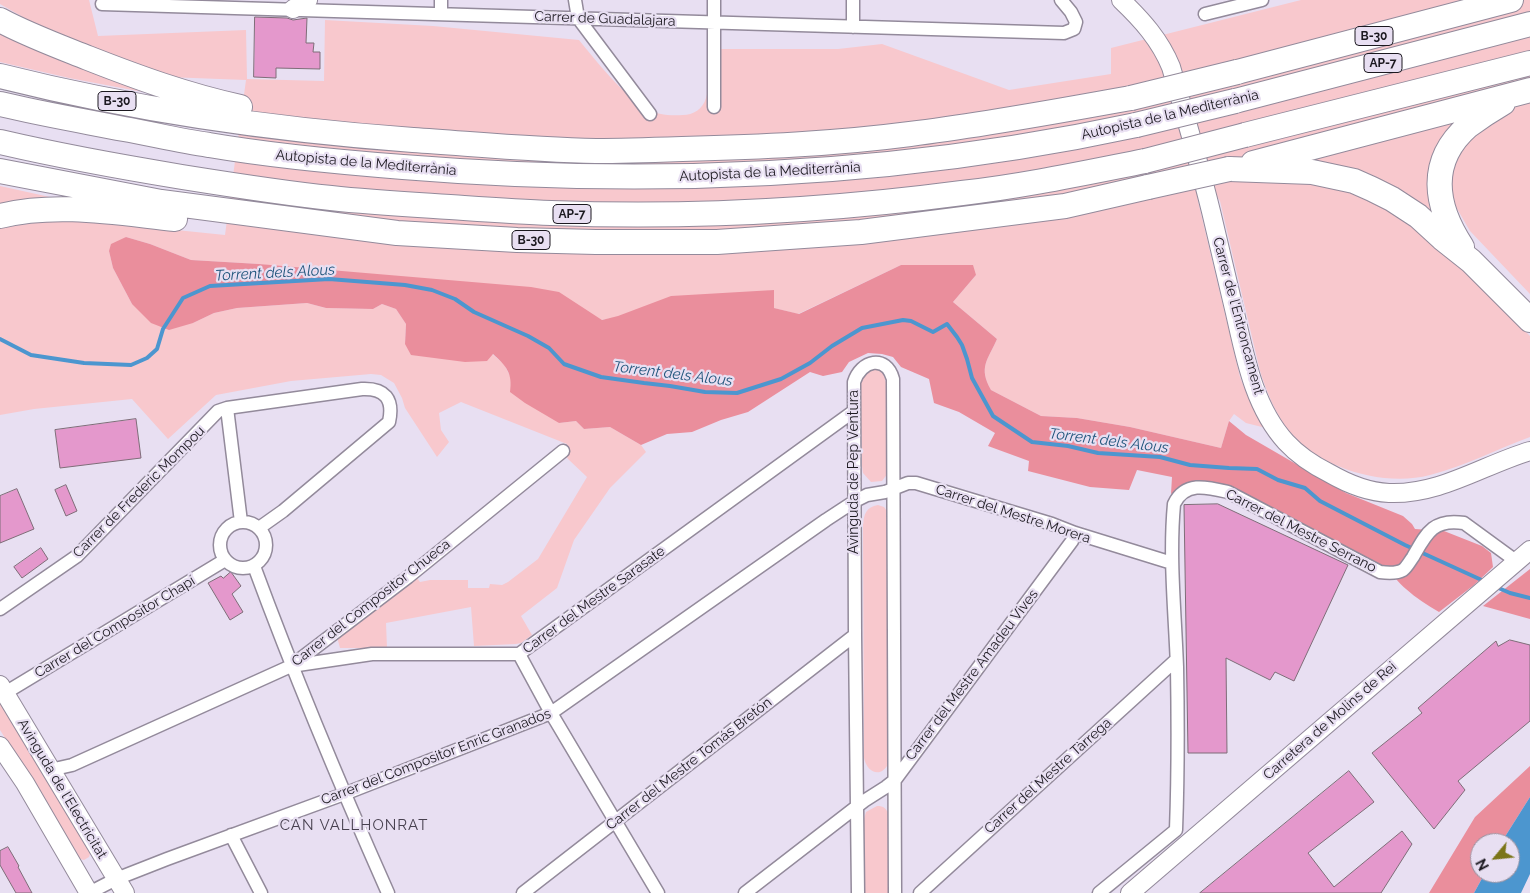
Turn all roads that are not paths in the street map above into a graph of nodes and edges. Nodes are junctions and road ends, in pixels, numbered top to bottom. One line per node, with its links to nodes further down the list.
1 (441, 0): 12 (street)
2 (575, 0): 14 (street)
3 (714, 0): 16 (street)
4 (853, 0): 18 (street)
5 (1061, 0): 18 (street, Carrer de Guadalajara)
6 (1121, 0): 36 (street, Carrer de l'Entroncament)
7 (1262, 0): 13 (street)
8 (1511, 0): 26 (highway, B-30, bridge)
9 (160, 3): 10 (street, Carrer de Guadalajara); 11 (street, Carrer de Guadalajara)
10 (298, 3): 12 (street, Carrer de Guadalajara)
11 (102, 4)
12 (441, 14): 14 (street, Carrer de Guadalajara)
13 (1205, 14)
14 (578, 18): 16 (street, Carrer de Guadalajara); 24 (street)
15 (0, 20): 26 (highway)
16 (714, 22): 18 (street, Carrer de Guadalajara); 23 (street)
17 (1530, 24): 22 (highway, Autopista de la Mediterrània / AP-7, bridge)
18 (854, 27)
19 (1530, 62): 25 (highway, AP-7, bridge)
20 (0, 76): 26 (highway, B-30)
21 (1526, 91): 27 (highway, B-30); 31 (highway, B-30)
22 (0, 104)
23 (714, 107)
24 (650, 114)
25 (0, 142)
26 (436, 142)
27 (1257, 166): 30 (highway, B-30, bridge); 31 (highway, B-30)
28 (0, 171): 30 (highway, B-30)
29 (0, 216): 30 (highway)
30 (397, 233)
31 (1471, 261): 32 (highway, B-30)
32 (1530, 320)
33 (227, 408): 39 (street); 40 (street); 47 (street, Carrer de Frederic Mompou)
34 (854, 411): 37 (street, Avinguda de Pep Ventura); 38 (street, Avinguda de Pep Ventura); 49 (street, Carrer del Mestre Sarasate)
35 (563, 450): 51 (street, Carrer del Compositor Chueca)
36 (1530, 452)
37 (893, 489): 38 (street, Carrer del Mestre Morera); 41 (street, Carrer del Mestre Morera); 56 (street, Avinguda de Pep Ventura)
38 (854, 500): 48 (street, Avinguda de Pep Ventura); 53 (street, Carrer del Compositor Enric Granados)
39 (241, 522): 40 (street); 43 (street)
40 (260, 528): 46 (street)
41 (1075, 533): 45 (street, Carrer del Mestre Morera); 56 (street, Carrer del Mestre Amadeu Vives)
42 (1530, 550): 44 (street, Carretera de Molins de Rei)
43 (225, 560): 46 (street); 52 (street, Carrer del Compositor Chapí)
44 (1516, 561): 45 (street, Carrer del Mestre Serrano); 72 (street, Carretera de Molins de Rei)
45 (1172, 563): 50 (street, Carrer del Mestre Serrano)
46 (254, 566): 51 (street)
47 (5, 606)
48 (855, 635): 58 (street, Avinguda de Pep Ventura); 59 (street, Carrer del Mestre Tomás Bretón)
49 (519, 654): 51 (street, Carrer del Mestre Sarasate); 53 (street)
50 (1176, 660): 70 (street, Carrer del Mestre Tàrrega); 71 (street, Carrer del Mestre Serrano)
51 (291, 666): 55 (street, Carrer del Compositor Chueca); 57 (street)
52 (2, 689): 55 (street, Avinguda de l'Electricitat)
53 (552, 713): 57 (street, Carrer del Compositor Enric Granados); 59 (street)
54 (0, 746): 62 (street)
55 (50, 770): 61 (street, Avinguda de l'Electricitat)
56 (895, 780): 58 (street, Carrer del Mestre Amadeu Vives); 69 (street, Avinguda de Pep Ventura)
57 (344, 794): 60 (street, Carrer del Compositor Enric Granados); 64 (street)
58 (858, 806): 67 (street, Carrer del Mestre Amadeu Vives); 68 (street, Avinguda de Pep Ventura)
59 (615, 821): 65 (street, Carrer del Mestre Tomás Bretón); 66 (street)
60 (231, 835): 61 (street, Carrer del Compositor Enric Granados); 63 (street)
61 (121, 886): 62 (street, Carrer del Compositor Enric Granados)
62 (89, 893)
63 (261, 893)
64 (388, 893)
65 (524, 893)
66 (658, 893)
67 (746, 893)
68 (858, 893)
69 (895, 893)
70 (920, 893)
71 (1099, 893)
72 (1130, 893)

